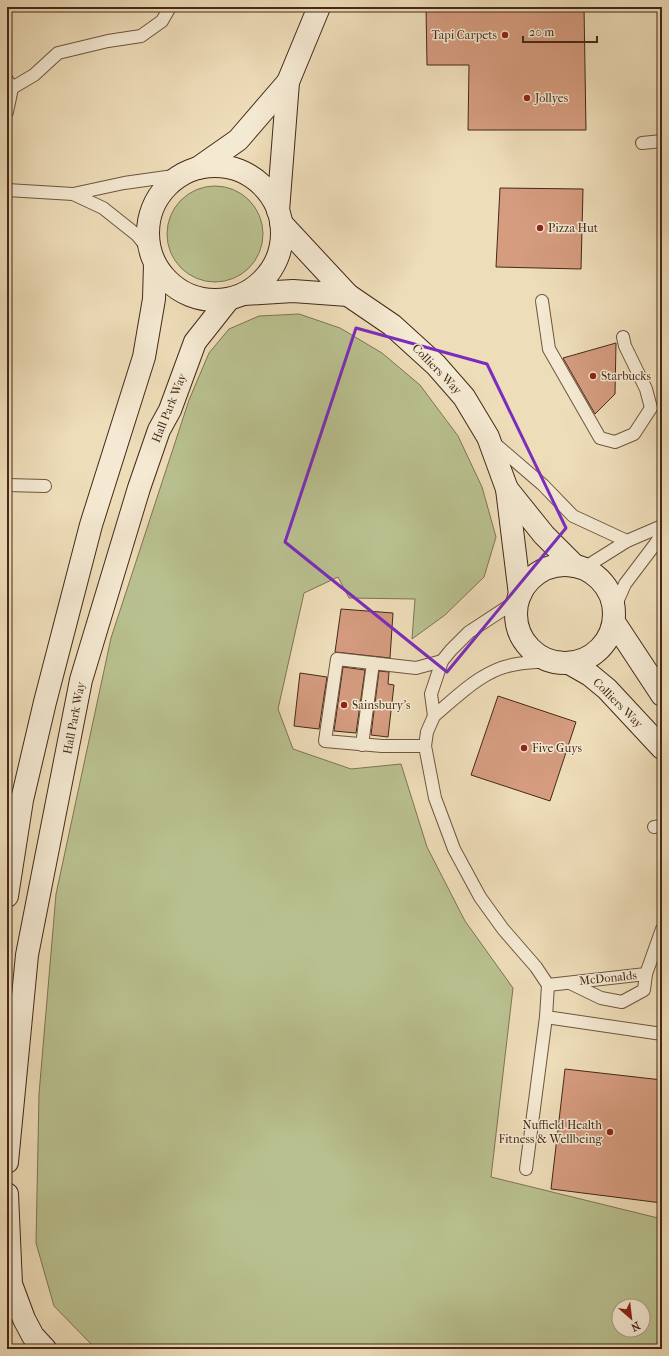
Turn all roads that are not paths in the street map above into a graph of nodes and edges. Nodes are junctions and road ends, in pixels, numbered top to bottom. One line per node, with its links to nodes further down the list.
1 (170, 7): 4 (lane)
2 (319, 7): 3 (main road)
3 (288, 82): 8 (main road); 11 (main road)
4 (10, 84): 5 (lane)
5 (7, 112)
6 (662, 141): 7 (lane)
7 (642, 143)
8 (190, 172): 10 (lane); 11 (main road); 12 (main road)
9 (7, 190): 10 (lane)
10 (72, 194): 12 (lane)
11 (280, 217): 13 (main road, Colliers Way); 14 (main road)
12 (152, 257): 14 (main road); 35 (main road)
13 (348, 295): 14 (main road, Colliers Way); 17 (main road, Colliers Way)
14 (236, 297): 42 (main road, Hall Park Way)
15 (542, 301): 16 (lane)
16 (623, 337)
17 (488, 437): 20 (main road, Colliers Way); 23 (lane)
18 (7, 485): 19 (lane)
19 (45, 486)
20 (506, 489): 24 (main road, Colliers Way); 25 (main road, Colliers Way)
21 (662, 526): 23 (lane)
22 (662, 532): 26 (lane)
23 (628, 541): 24 (lane)
24 (579, 567): 25 (main road, Colliers Way); 26 (main road, Colliers Way)
25 (518, 597): 27 (lane); 28 (main road, Colliers Way)
26 (614, 615): 28 (main road); 30 (main road, Colliers Way)
27 (442, 661): 29 (lane); 31 (lane)
28 (560, 662): 31 (lane); 34 (main road, Colliers Way)
29 (373, 663): 32 (lane); 32 (lane)
30 (662, 695)
31 (434, 716): 33 (lane)
32 (362, 744): 33 (lane)
33 (425, 746): 39 (lane)
34 (662, 748)
35 (7, 896)
36 (662, 929): 37 (lane, McDonalds)
37 (646, 974): 38 (lane, McDonalds); 38 (lane, McDonalds)
38 (569, 982): 39 (lane, McDonalds)
39 (548, 985): 40 (lane)
40 (546, 1016): 41 (lane); 43 (lane)
41 (662, 1034)
42 (7, 1162)
43 (526, 1169)
44 (7, 1194): 45 (main road)
45 (45, 1349)

